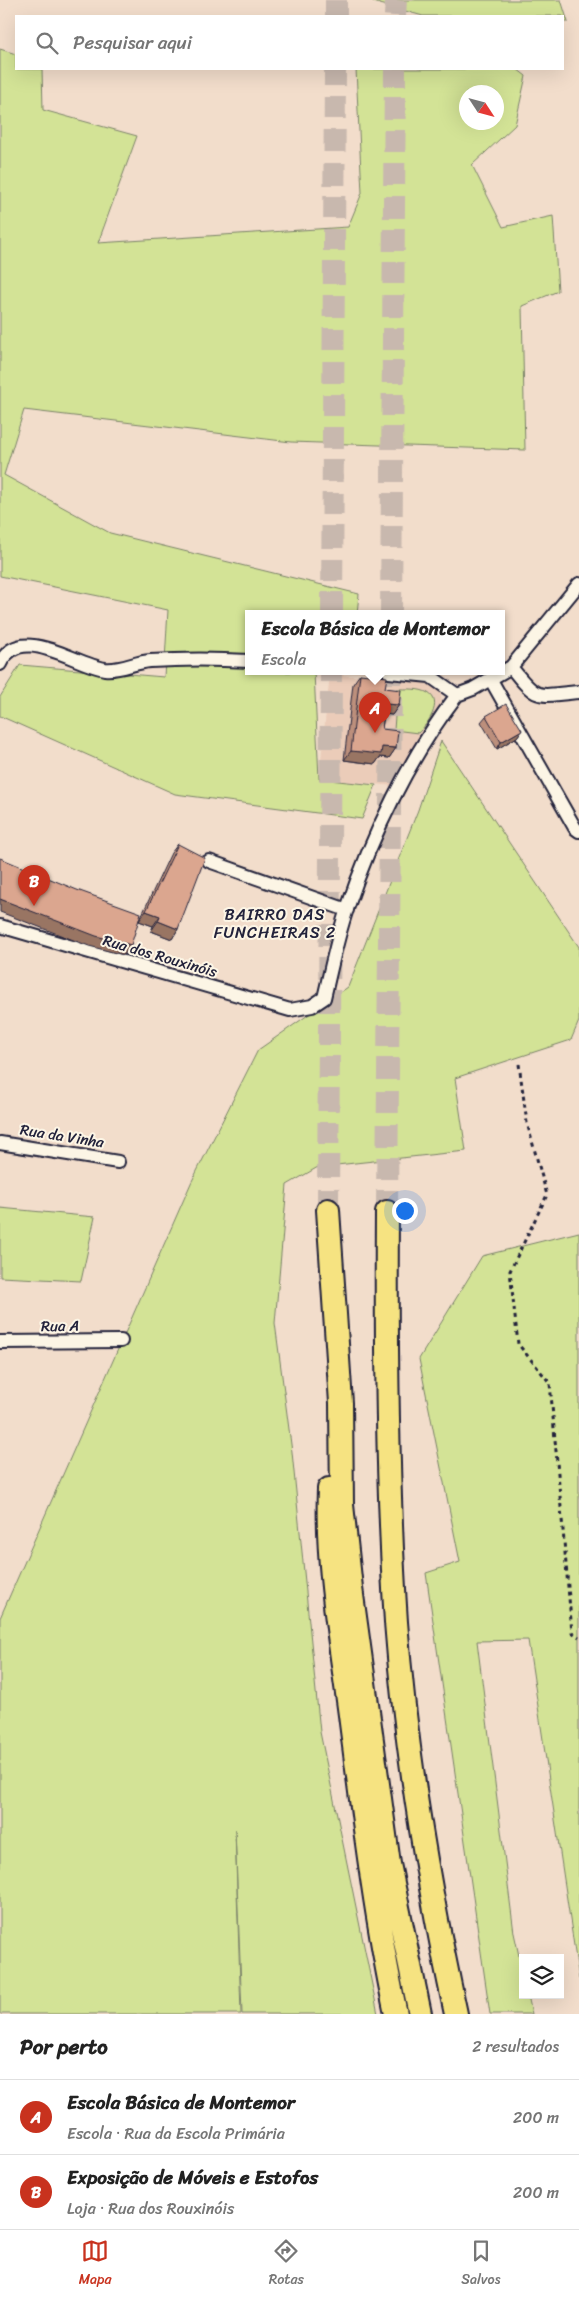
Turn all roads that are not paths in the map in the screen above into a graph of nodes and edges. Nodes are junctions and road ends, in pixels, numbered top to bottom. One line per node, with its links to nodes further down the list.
1 (579, 584): 4 (street)
2 (2, 654): 3 (street)
3 (245, 662)
4 (512, 667): 5 (street); 9 (street)
5 (505, 671)
6 (420, 675): 10 (street)
7 (499, 675): 8 (street)
8 (491, 680): 10 (street); 11 (street)
9 (579, 692)
10 (457, 696): 13 (street)
11 (579, 831)
12 (209, 861): 13 (street)
13 (347, 910): 14 (street, Rua dos Rouxinóis)
14 (0, 926)
15 (0, 1143): 16 (street, Rua da Vinha)
16 (118, 1162)
17 (328, 1210): 21 (highway)
18 (387, 1212): 24 (highway)
19 (121, 1341): 20 (street, Rua A)
20 (0, 1342)
21 (338, 1376): 22 (highway); 23 (highway)
22 (396, 2014)
23 (420, 2014)
24 (456, 2014)

